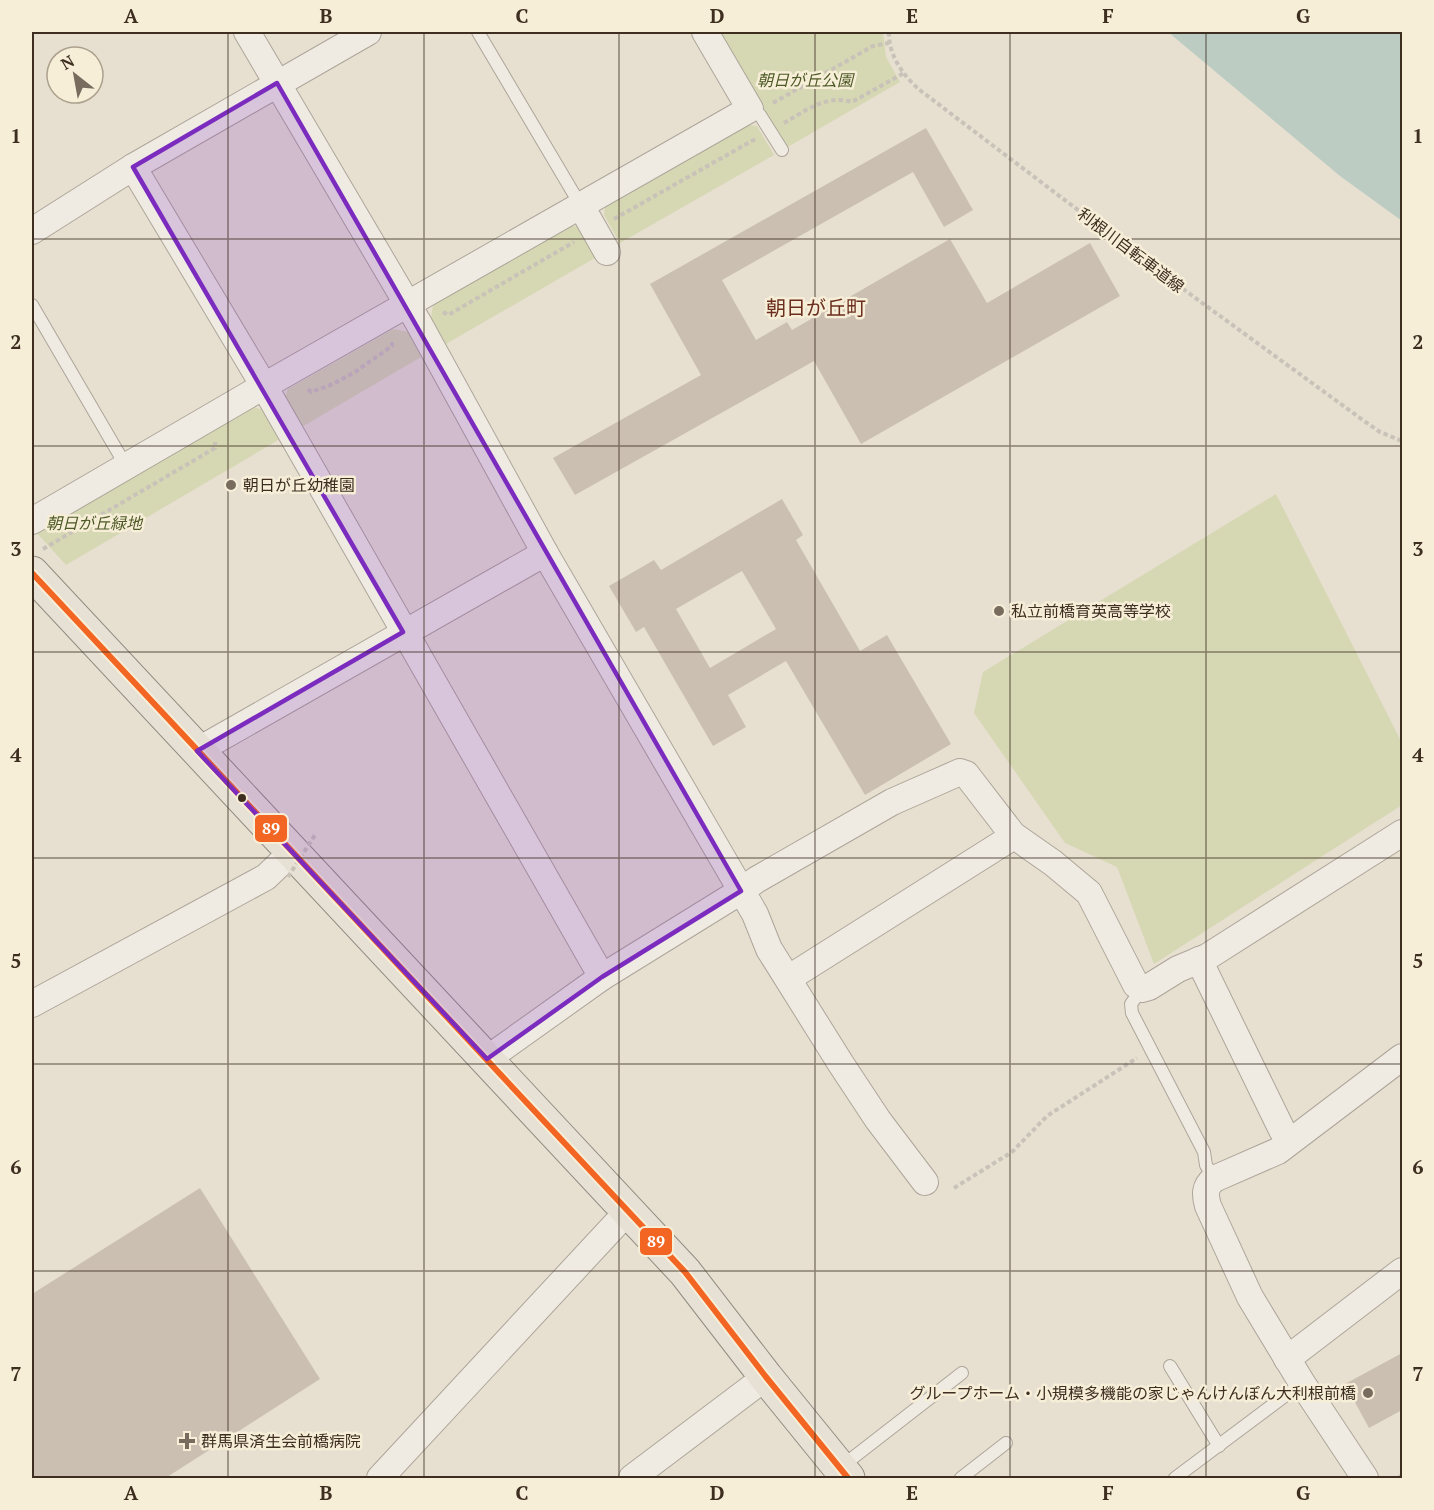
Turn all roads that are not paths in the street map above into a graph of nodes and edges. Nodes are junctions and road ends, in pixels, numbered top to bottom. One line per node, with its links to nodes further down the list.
1 (247, 32): 5 (street)
2 (368, 32): 5 (street)
3 (478, 32): 9 (lane)
4 (705, 32): 6 (street)
5 (277, 83): 8 (street); 12 (street)
6 (750, 109): 7 (lane); 9 (street)
7 (782, 150)
8 (134, 167): 10 (street); 14 (street)
9 (581, 206): 11 (street); 12 (street)
10 (32, 231)
11 (600, 241)
12 (408, 304): 14 (street); 17 (street)
13 (32, 305): 15 (lane)
14 (264, 386): 15 (street); 19 (street)
15 (126, 466): 16 (street)
16 (32, 521)
17 (545, 553): 19 (street); 24 (street)
18 (32, 573): 20 (main road)
19 (403, 632): 20 (street); 26 (street)
20 (198, 751): 23 (main road)
21 (1402, 833): 25 (street)
22 (1012, 835): 24 (street); 27 (street); 28 (street)
23 (298, 855): 29 (street); 31 (main road)
24 (741, 891): 26 (street); 27 (street)
25 (1198, 960): 28 (street); 32 (street)
26 (602, 977): 31 (street)
27 (789, 978): 34 (street)
28 (1142, 989): 33 (lane)
29 (32, 1004)
30 (1402, 1057): 32 (street)
31 (487, 1059): 35 (main road)
32 (1290, 1141): 33 (street)
33 (1214, 1179): 37 (street)
34 (925, 1182)
35 (628, 1211): 40 (main road); 45 (street)
36 (1402, 1271): 37 (street)
37 (1287, 1359): 41 (street)
38 (1170, 1366): 43 (lane)
39 (962, 1373): 44 (lane)
40 (766, 1377): 44 (main road); 46 (street)
41 (1302, 1383): 43 (lane); 49 (street)
42 (1006, 1443): 47 (lane)
43 (1219, 1446): 48 (lane)
44 (844, 1473)
45 (380, 1478)
46 (632, 1479)
47 (961, 1479)
48 (1175, 1479)
49 (1365, 1479)

